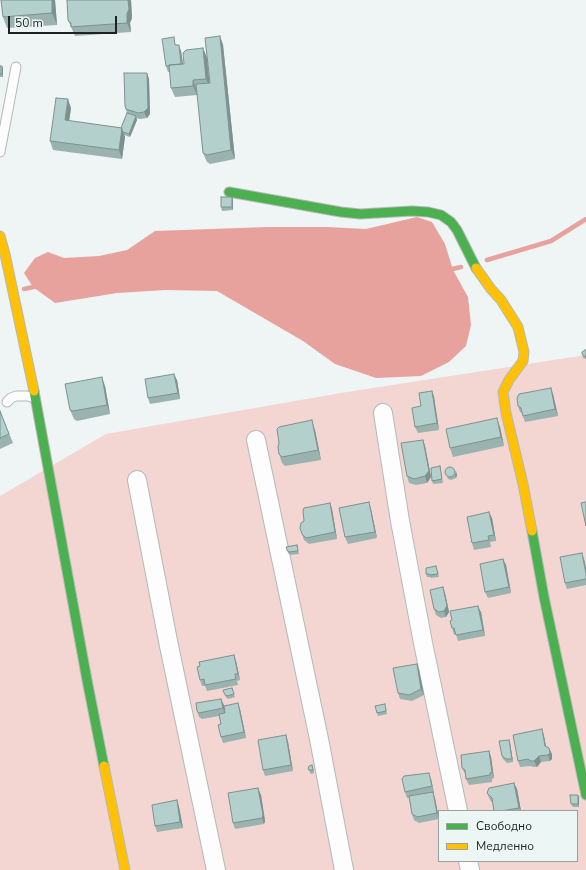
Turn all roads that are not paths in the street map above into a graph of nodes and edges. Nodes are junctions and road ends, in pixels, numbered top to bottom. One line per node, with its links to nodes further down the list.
1 (16, 67): 2 (lane)
2 (0, 152)
3 (229, 192): 11 (street)
4 (0, 236): 5 (street)
5 (3, 252): 6 (street)
6 (35, 398): 7 (lane); 13 (street)
7 (7, 402)
8 (383, 413): 12 (street)
9 (256, 440): 15 (street)
10 (137, 480): 14 (street)
11 (586, 795)
12 (458, 810)
13 (125, 870)
14 (216, 870)
15 (344, 870)

